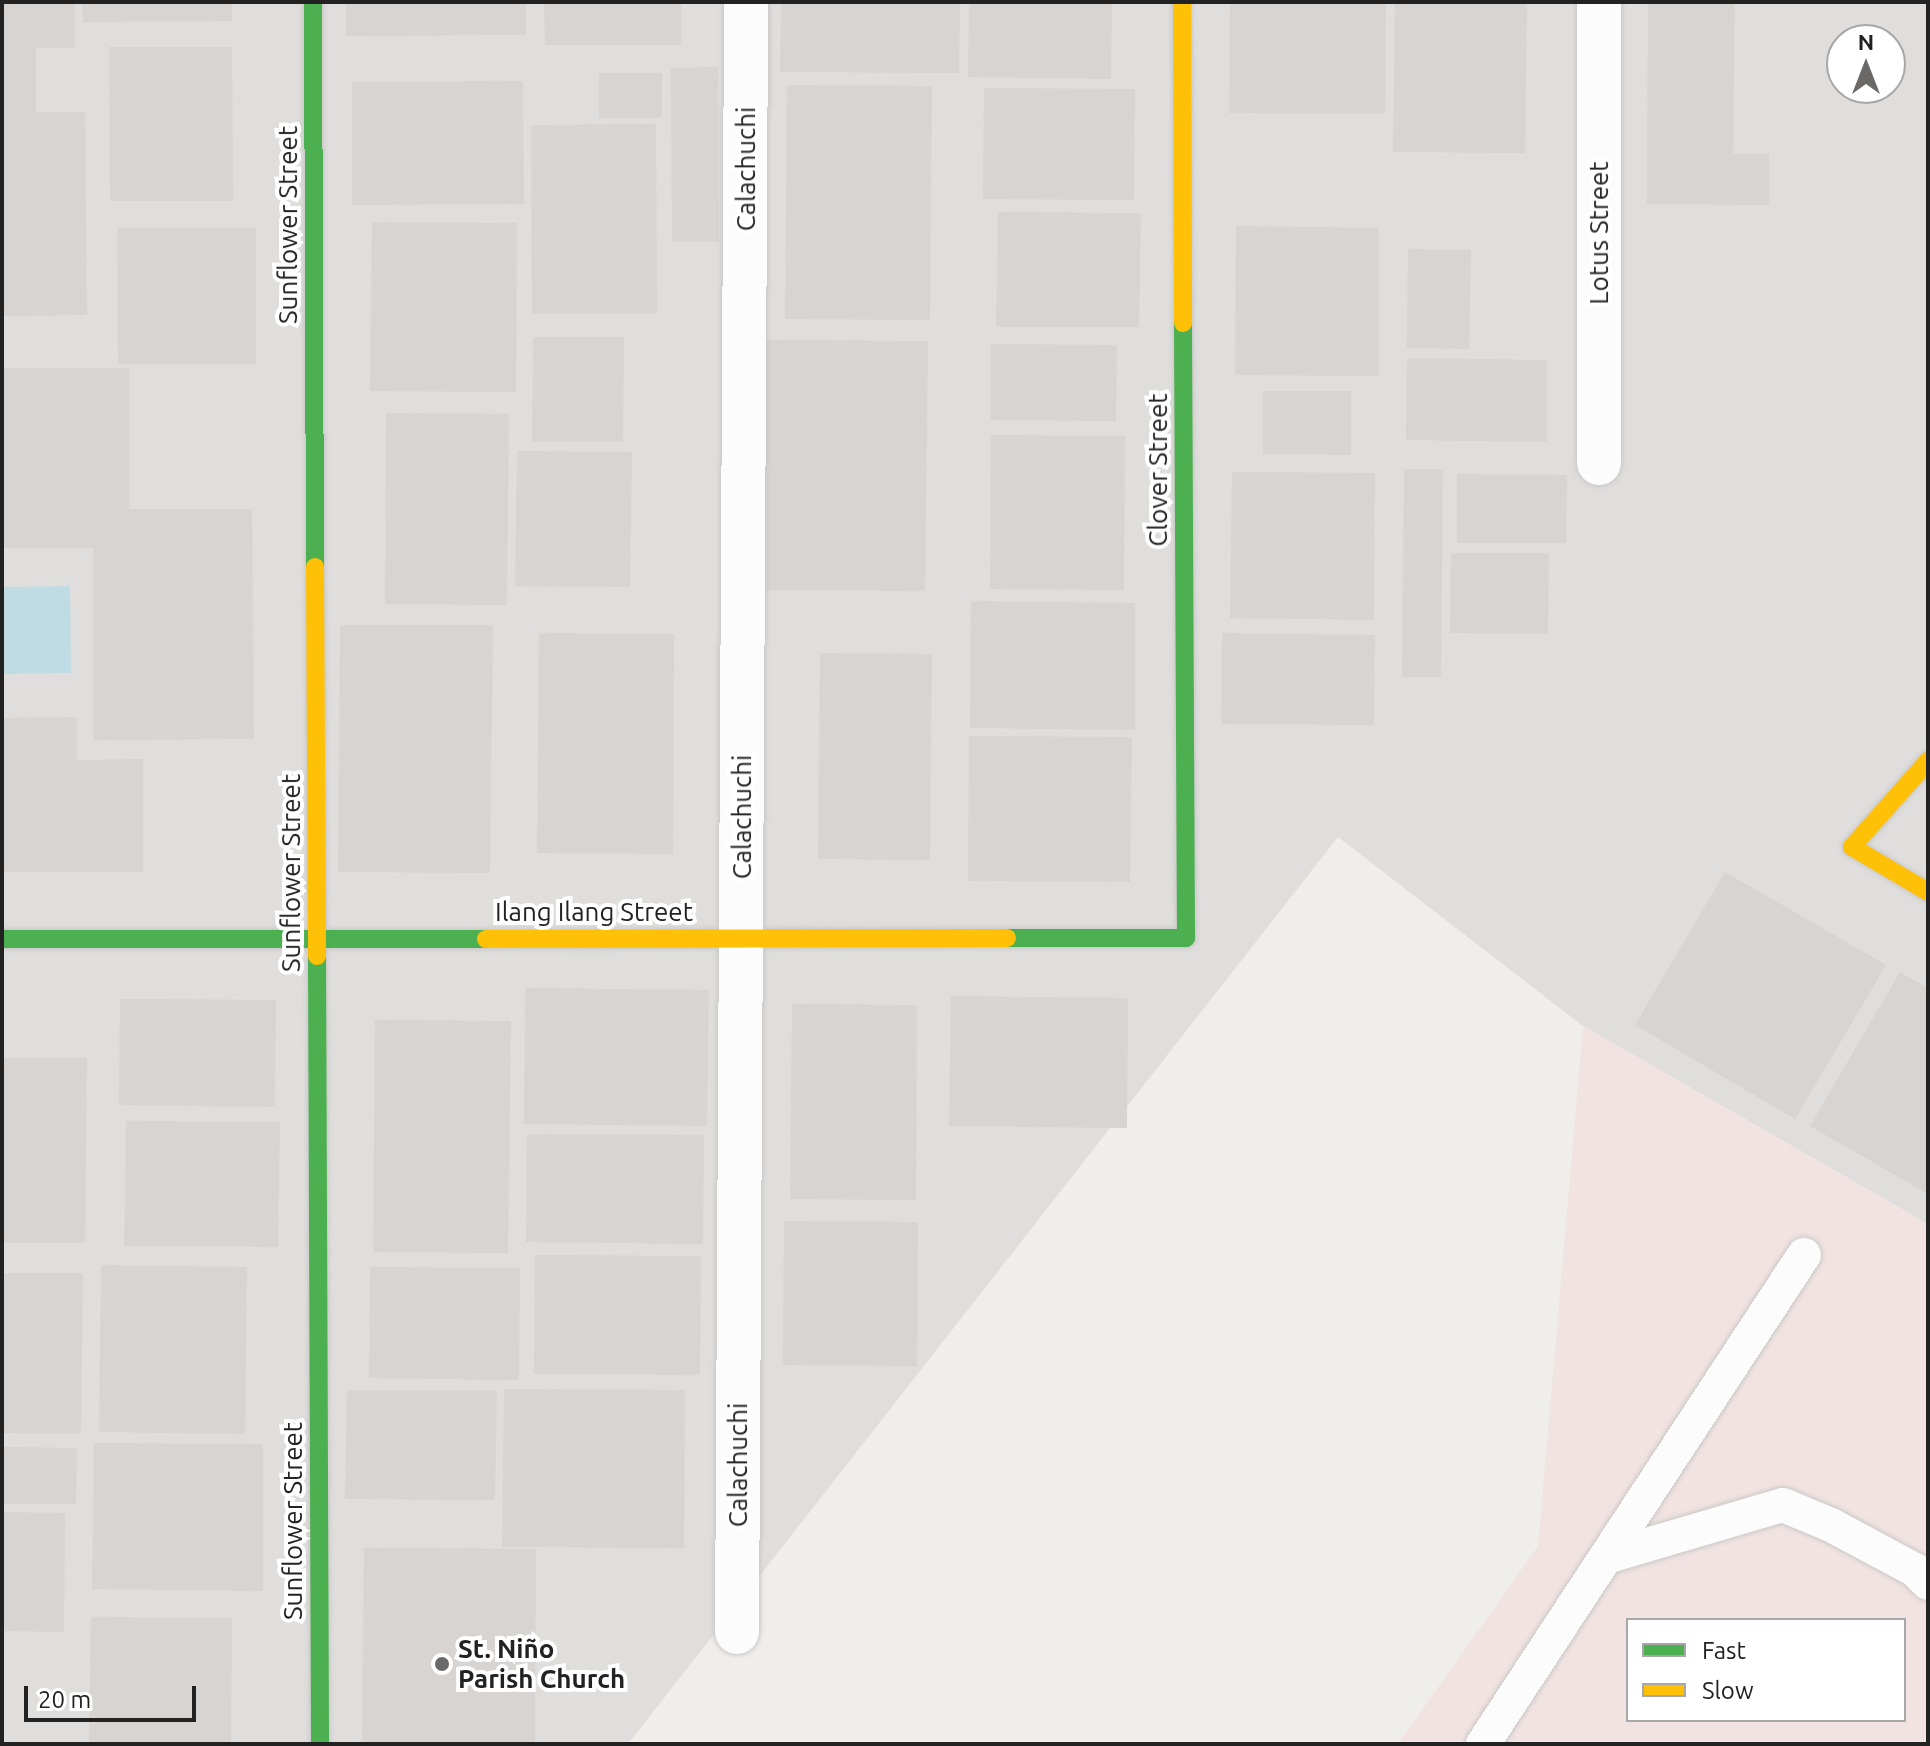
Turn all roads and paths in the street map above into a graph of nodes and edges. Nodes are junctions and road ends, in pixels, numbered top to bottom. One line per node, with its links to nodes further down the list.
1 (313, 2): 11 (street, Sunflower Street)
2 (746, 2): 8 (street, Calachuchi)
3 (1182, 2): 9 (street, Clover Street)
4 (1599, 2): 5 (street, Lotus Street)
5 (1599, 463)
6 (1928, 761): 7 (street)
7 (1928, 892)
8 (741, 938): 9 (street, Ilang Ilang Street); 11 (street, Ilang Ilang Street); 15 (street, Calachuchi)
9 (1186, 938)
10 (2, 939): 11 (street, Ilang Ilang Street)
11 (317, 939): 16 (street, Sunflower Street)
12 (1804, 1255): 13 (lane)
13 (1606, 1557): 14 (lane); 17 (lane)
14 (1928, 1583)
15 (737, 1632)
16 (320, 1744)
17 (1483, 1744)

